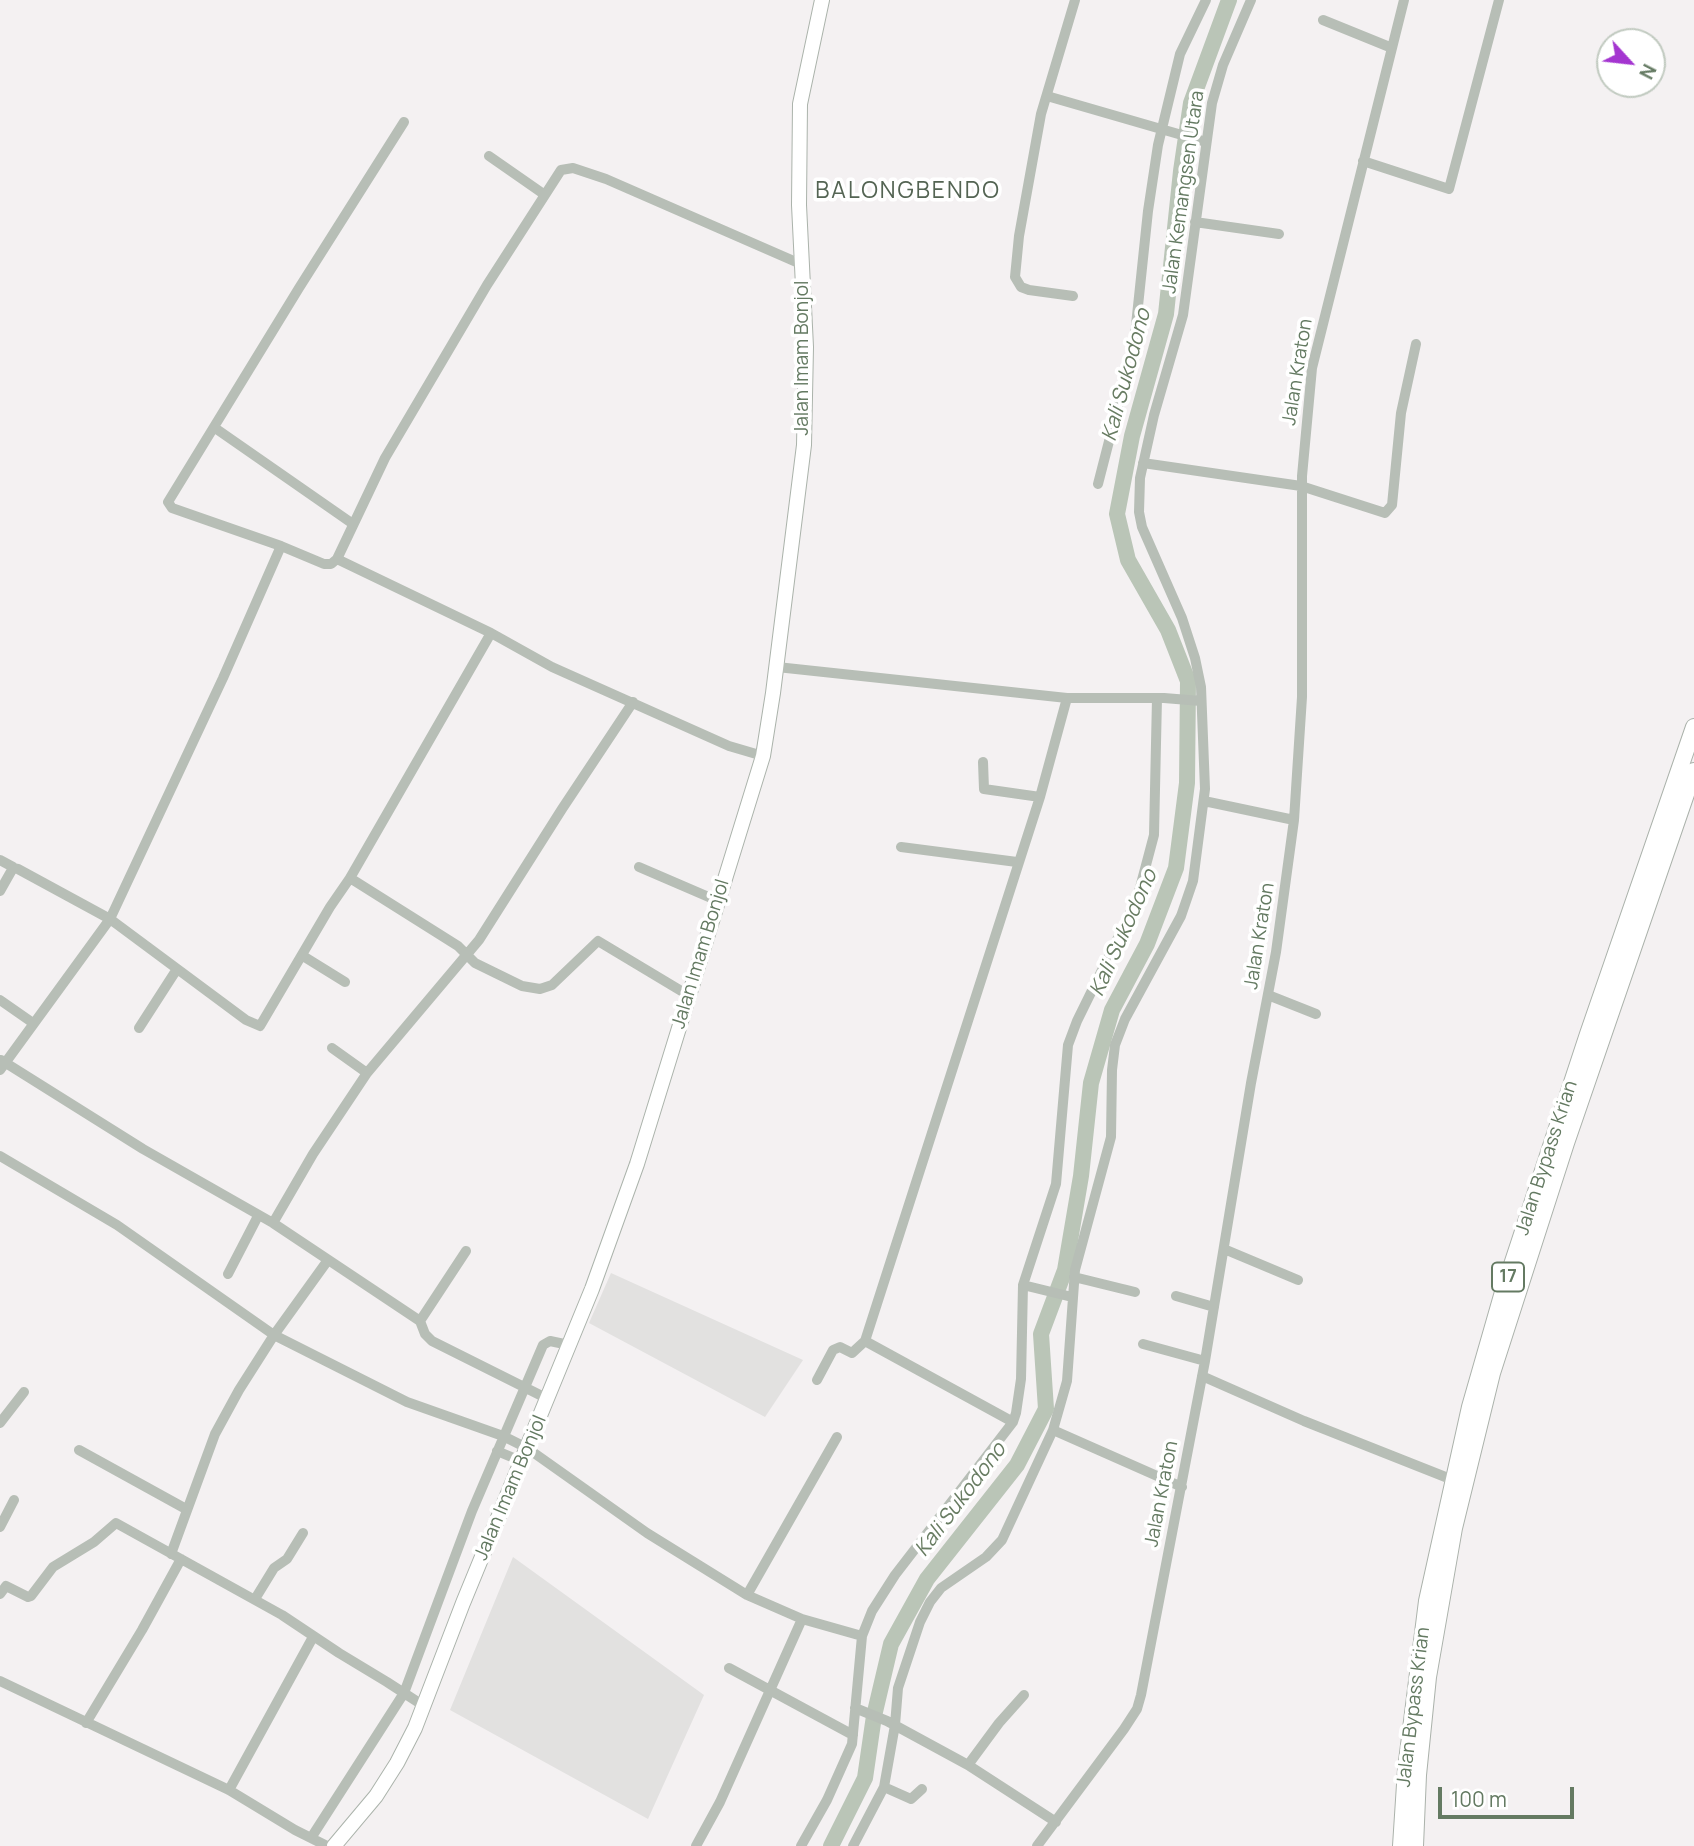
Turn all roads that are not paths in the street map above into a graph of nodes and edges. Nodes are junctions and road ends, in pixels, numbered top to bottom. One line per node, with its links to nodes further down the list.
1 (822, 0): 18 (main road, Jalan Imam Bonjol)
2 (1075, 0): 9 (street)
3 (1206, 0): 11 (street)
4 (1251, 0): 12 (street, Jalan Kemangsen Utara)
5 (1404, 0): 8 (street, Jalan Kraton)
6 (1499, 0): 14 (street)
7 (1323, 20): 8 (street)
8 (1392, 47): 14 (street, Jalan Kraton)
9 (1047, 96): 11 (street); 19 (street)
10 (404, 122): 21 (street)
11 (1168, 132): 12 (street); 23 (street)
12 (1202, 142): 16 (street, Jalan Kemangsen Utara)
13 (489, 156): 15 (street)
14 (1363, 162): 24 (street, Jalan Kraton)
15 (545, 195): 18 (street); 25 (street)
16 (1195, 222): 17 (street); 22 (street, Jalan Kemangsen Utara)
17 (1279, 234)
18 (803, 265): 29 (main road, Jalan Imam Bonjol)
19 (1073, 296)
20 (1416, 344): 24 (street)
21 (215, 428): 25 (street); 26 (street)
22 (1143, 463): 24 (street); 32 (street, Jalan Kemangsen Utara)
23 (1098, 484)
24 (1301, 486): 40 (street, Jalan Kraton)
25 (354, 524): 27 (street)
26 (281, 546): 27 (street); 49 (street)
27 (337, 559): 28 (street)
28 (491, 633): 33 (street); 46 (street)
29 (777, 667): 30 (street); 35 (main road, Jalan Imam Bonjol)
30 (1067, 698): 31 (street); 38 (street)
31 (1160, 698): 32 (street); 72 (street)
32 (1196, 701): 39 (street, Jalan Kemangsen Utara)
33 (633, 702): 35 (street); 50 (street)
34 (1694, 727): 96 (highway, Jalan Bypass Krian / 17)
35 (763, 756): 48 (main road, Jalan Imam Bonjol)
36 (984, 762): 38 (street)
37 (1694, 771): 132 (highway, Jalan Bypass Krian / 17)
38 (1040, 797): 43 (street)
39 (1204, 801): 40 (street); 70 (street, Jalan Kemangsen Utara)
40 (1294, 820): 55 (street, Jalan Kraton)
41 (901, 847): 43 (street)
42 (0, 860): 44 (street)
43 (1017, 862): 79 (street)
44 (13, 867): 47 (street); 49 (street)
45 (639, 867): 48 (street)
46 (350, 878): 50 (street); 51 (street)
47 (0, 891)
48 (718, 901): 54 (main road, Jalan Imam Bonjol)
49 (110, 919): 52 (street); 58 (street)
50 (469, 955): 54 (street); 62 (street)
51 (303, 956): 52 (street); 53 (street)
52 (177, 969): 59 (street)
53 (345, 982)
54 (688, 995): 81 (main road, Jalan Imam Bonjol)
55 (1268, 995): 57 (street); 66 (street, Jalan Kraton)
56 (0, 1000): 58 (street)
57 (1316, 1014)
58 (33, 1023): 61 (street)
59 (139, 1028)
60 (332, 1048): 62 (street)
61 (2, 1064): 64 (street)
62 (367, 1073): 65 (street)
63 (0, 1156): 78 (street)
64 (258, 1216): 65 (street); 69 (street)
65 (273, 1223): 68 (street)
66 (1224, 1249): 71 (street); 76 (street, Jalan Kraton)
67 (466, 1251): 77 (street)
68 (328, 1260): 77 (street); 78 (street)
69 (228, 1274)
70 (1074, 1277): 73 (street); 74 (street, Jalan Kemangsen Utara)
71 (1298, 1280)
72 (1027, 1286): 74 (street); 88 (street)
73 (1135, 1292)
74 (1068, 1296): 90 (street, Jalan Kemangsen Utara)
75 (1176, 1296): 76 (street)
76 (1214, 1307): 82 (street, Jalan Kraton)
77 (420, 1321): 85 (street)
78 (274, 1335): 91 (street); 99 (street)
79 (865, 1340): 84 (street); 88 (street)
80 (1143, 1344): 82 (street)
81 (569, 1345): 85 (street); 87 (main road, Jalan Imam Bonjol)
82 (1205, 1360): 83 (street, Jalan Kraton)
83 (1202, 1376): 96 (street); 97 (street, Jalan Kraton)
84 (817, 1380)
85 (525, 1386): 87 (street); 91 (street)
86 (24, 1392): 89 (street)
87 (548, 1399): 95 (main road, Jalan Imam Bonjol)
88 (1013, 1422): 107 (street)
89 (0, 1423)
90 (1053, 1430): 97 (street); 117 (street, Jalan Kemangsen Utara)
91 (503, 1436): 94 (street); 95 (street)
92 (837, 1437): 104 (street)
93 (79, 1450): 99 (street)
94 (497, 1451): 95 (street); 112 (street)
95 (524, 1454): 104 (street); 114 (main road, Jalan Imam Bonjol)
96 (1453, 1479): 131 (highway, Jalan Bypass Krian / 17)
97 (1182, 1487): 123 (street, Jalan Kraton)
98 (14, 1500): 100 (street)
99 (186, 1509): 102 (street)
100 (0, 1527)
101 (303, 1534): 105 (street)
102 (176, 1556): 103 (street); 105 (street); 116 (street)
103 (2, 1587)
104 (747, 1595): 106 (street)
105 (255, 1599): 108 (street)
106 (802, 1619): 107 (street); 111 (street)
107 (862, 1636): 115 (street)
108 (313, 1637): 112 (street); 122 (street)
109 (729, 1668): 111 (street)
110 (0, 1681): 116 (street)
111 (771, 1690): 118 (street); 127 (street)
112 (404, 1693): 114 (street); 124 (street)
113 (1024, 1695): 119 (street)
114 (424, 1706): 126 (main road, Jalan Imam Bonjol)
115 (858, 1709): 117 (street); 118 (street)
116 (86, 1723): 122 (street)
117 (891, 1723): 119 (street); 120 (street, Jalan Kemangsen Utara)
118 (853, 1735): 128 (street)
119 (968, 1765): 123 (street)
120 (884, 1787): 121 (street); 129 (street, Jalan Kemangsen Utara)
121 (922, 1788)
122 (229, 1790): 124 (street)
123 (1056, 1822): 130 (street, Jalan Kraton)
124 (311, 1838): 125 (street)
125 (327, 1846)
126 (334, 1846)
127 (696, 1846)
128 (801, 1846)
129 (853, 1846)
130 (1037, 1846)
131 (1401, 1846)
132 (1415, 1846)

